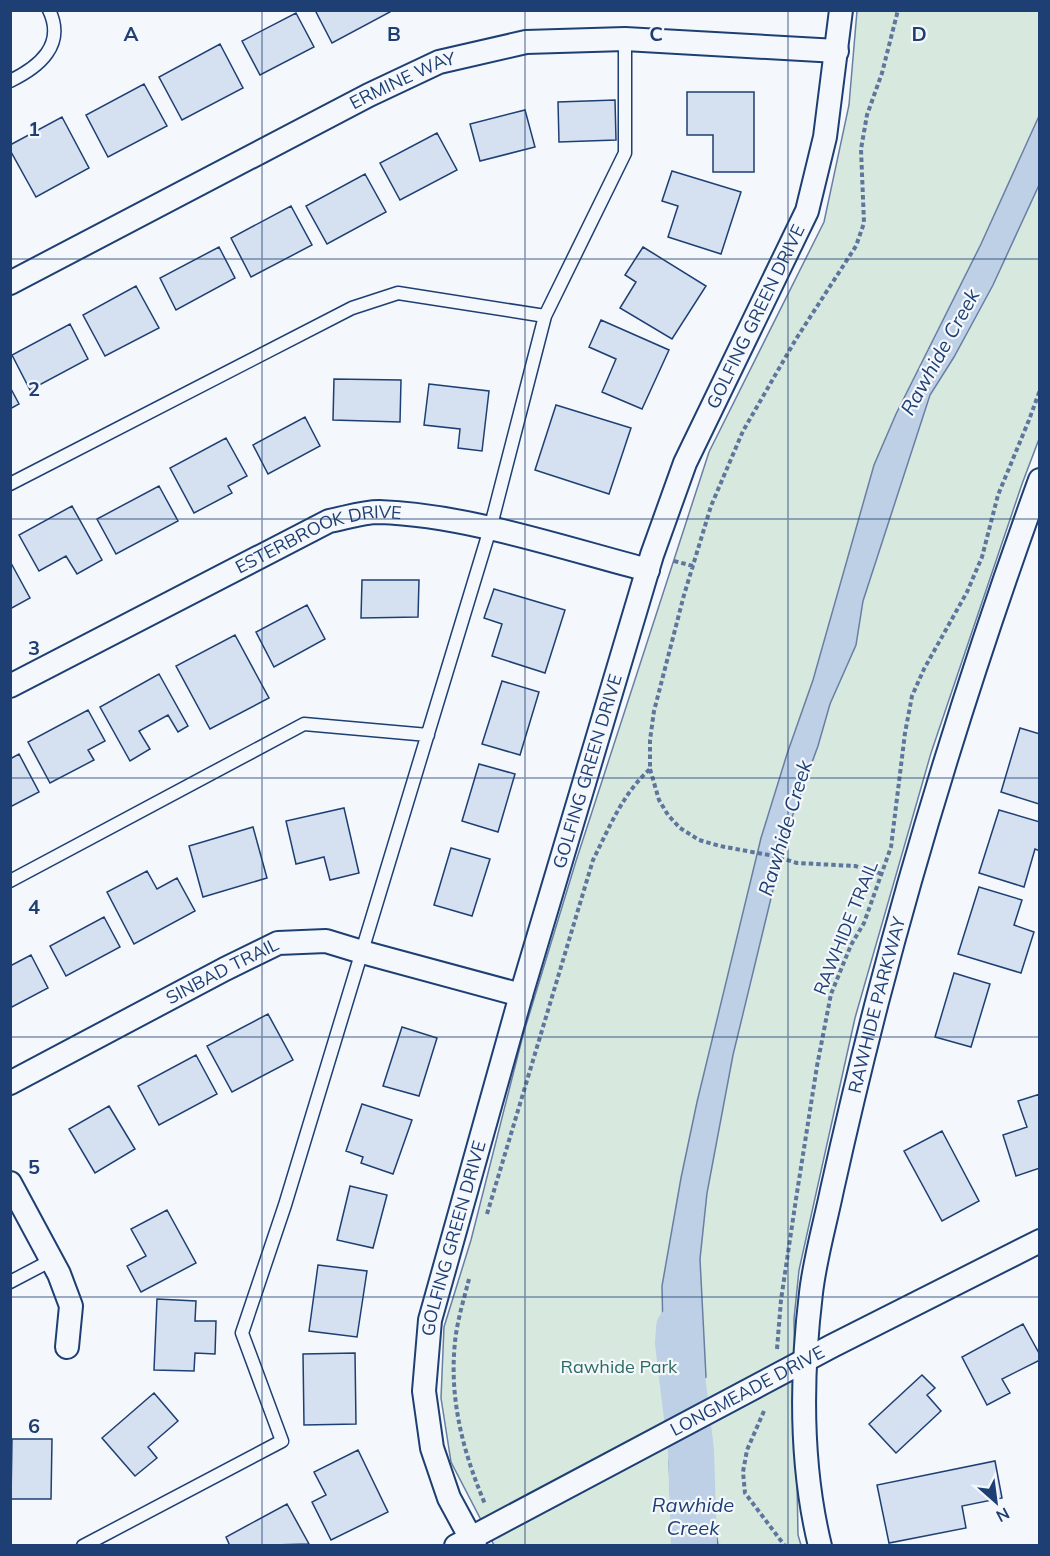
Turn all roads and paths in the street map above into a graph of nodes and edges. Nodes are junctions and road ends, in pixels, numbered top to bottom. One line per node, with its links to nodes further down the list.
1 (49, 10): 6 (lane)
2 (841, 10): 5 (street, GOLFING GREEN DRIVE)
3 (898, 10): 16 (path)
4 (625, 39): 5 (street, ERMINE WAY); 7 (street, ERMINE WAY); 8 (lane)
5 (837, 51): 13 (street, GOLFING GREEN DRIVE)
6 (10, 81)
7 (10, 283)
8 (545, 316): 11 (lane); 12 (lane)
9 (1040, 390): 17 (path, RAWHIDE TRAIL)
10 (1040, 480): 30 (street, RAWHIDE PARKWAY)
11 (10, 484)
12 (490, 529): 13 (street, ESTERBROOK DRIVE); 14 (street, ESTERBROOK DRIVE); 15 (lane)
13 (648, 570): 20 (street, GOLFING GREEN DRIVE)
14 (10, 686)
15 (428, 735): 18 (lane); 19 (lane)
16 (650, 769): 17 (path); 23 (path)
17 (883, 874): 29 (path, RAWHIDE TRAIL)
18 (10, 881)
19 (362, 952): 20 (street, SINBAD TRAIL); 21 (street, SINBAD TRAIL); 34 (lane)
20 (520, 995): 33 (street, GOLFING GREEN DRIVE)
21 (10, 1083)
22 (10, 1183): 25 (street)
23 (486, 1220)
24 (1040, 1241): 30 (street, LONGMEADE DRIVE)
25 (52, 1260): 27 (lane); 28 (street)
26 (470, 1276): 32 (path)
27 (10, 1282)
28 (67, 1347)
29 (776, 1357)
30 (806, 1360): 33 (street, LONGMEADE DRIVE); 36 (street, RAWHIDE PARKWAY)
31 (766, 1408): 35 (path)
32 (485, 1504)
33 (467, 1543)
34 (83, 1545)
35 (785, 1545)
36 (820, 1545)

